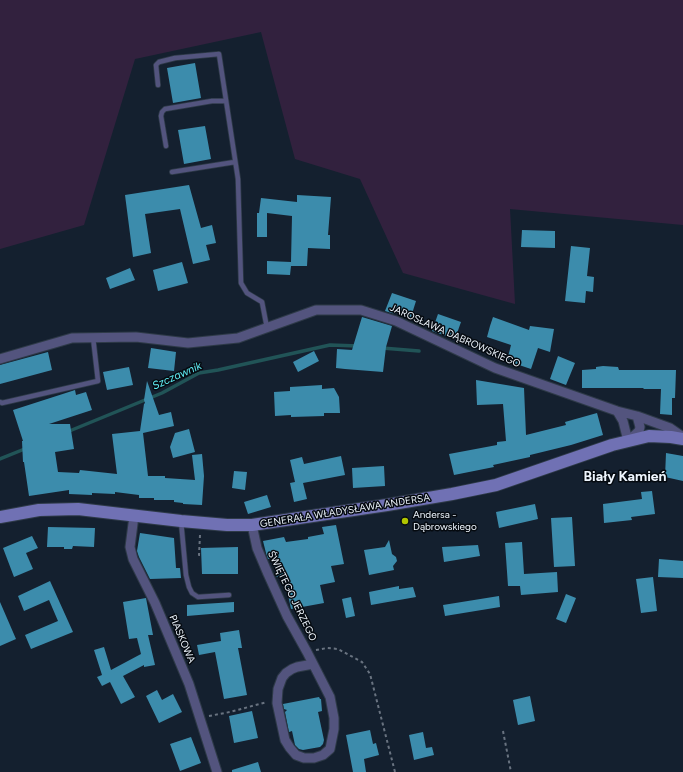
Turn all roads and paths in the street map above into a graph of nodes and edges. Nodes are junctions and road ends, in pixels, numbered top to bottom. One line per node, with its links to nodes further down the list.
1 (158, 85): 2 (lane)
2 (226, 101): 3 (lane); 4 (lane)
3 (166, 146)
4 (235, 162): 5 (lane); 6 (lane)
5 (172, 172)
6 (267, 328): 7 (street, JAROSŁAWA DĄBROWSKIEGO); 10 (street, JAROSŁAWA DĄBROWSKIEGO)
7 (93, 337): 8 (street, JAROSŁAWA DĄBROWSKIEGO); 9 (lane)
8 (0, 359)
9 (0, 402)
10 (617, 411): 11 (street, JAROSŁAWA DĄBROWSKIEGO); 13 (street)
11 (637, 416): 12 (street, JAROSŁAWA DĄBROWSKIEGO); 13 (street)
12 (683, 438): 13 (street, GENERAŁA WŁADYSŁAWA ANDERSA)
13 (628, 441): 17 (street, GENERAŁA WŁADYSŁAWA ANDERSA)
14 (134, 516): 15 (street, GENERAŁA WŁADYSŁAWA ANDERSA); 16 (street, GENERAŁA WŁADYSŁAWA ANDERSA); 24 (street, PIASKOWA)
15 (0, 517)
16 (181, 522): 17 (street, GENERAŁA WŁADYSŁAWA ANDERSA); 20 (lane)
17 (252, 525): 21 (street, ŚWIĘTEGO JERZEGO)
18 (200, 535): 19 (path)
19 (201, 555)
20 (229, 595)
21 (307, 652): 22 (street, ŚWIĘTEGO JERZEGO); 27 (path, ŚWIĘTEGO JERZEGO)
22 (313, 664): 23 (street, ŚWIĘTEGO JERZEGO); 23 (street, ŚWIĘTEGO JERZEGO)
23 (277, 699): 24 (path)
24 (200, 717): 26 (street, PIASKOWA)
25 (503, 731): 28 (path)
26 (217, 772)
27 (395, 772)
28 (511, 772)

